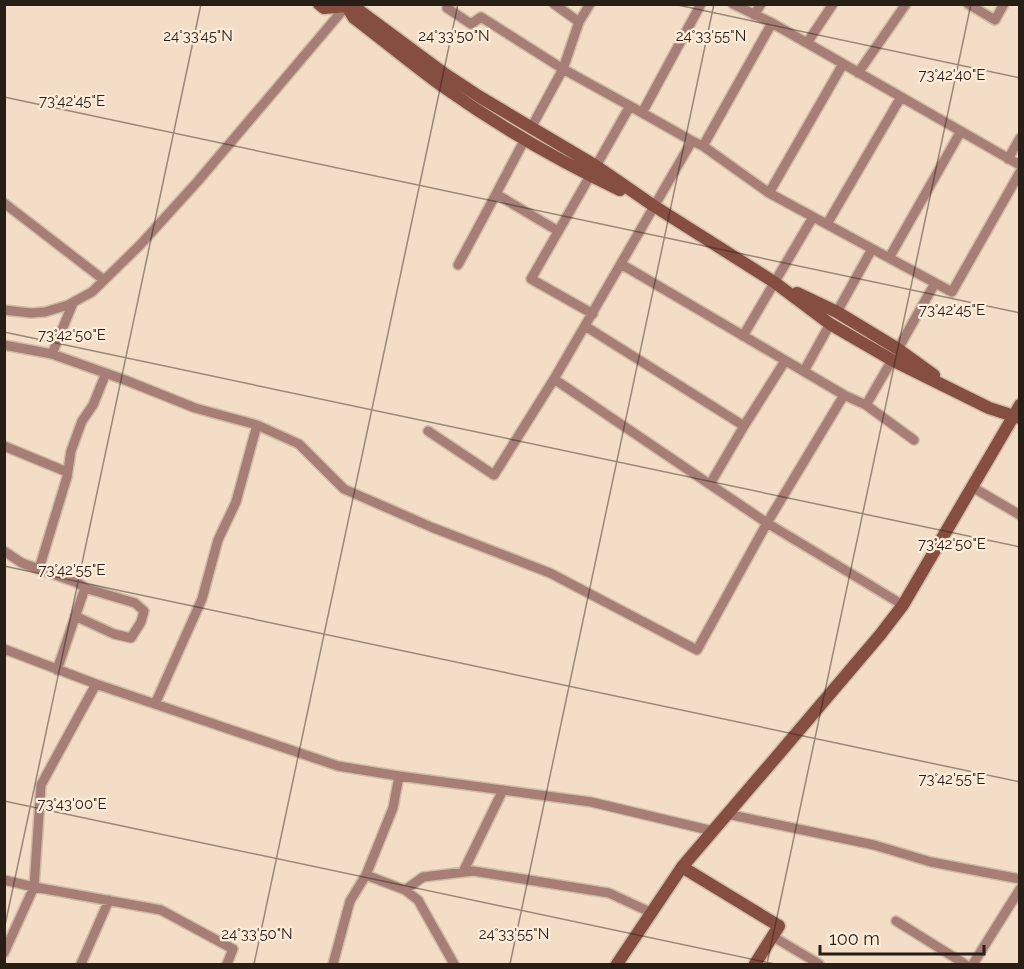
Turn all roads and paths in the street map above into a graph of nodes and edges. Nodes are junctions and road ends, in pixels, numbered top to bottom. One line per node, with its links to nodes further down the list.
1 (319, 4): 11 (street)
2 (554, 4): 14 (street)
3 (590, 4): 14 (street)
4 (701, 4): 22 (street)
5 (733, 4): 13 (street)
6 (761, 4): 13 (street)
7 (833, 4): 16 (street)
8 (906, 4): 19 (street)
9 (968, 4): 10 (street)
10 (1004, 4)
11 (347, 5): 24 (street); 43 (street)
12 (447, 8): 18 (street)
13 (754, 15): 15 (street)
14 (579, 22): 18 (street)
15 (772, 23): 16 (street); 27 (street)
16 (807, 43): 17 (street)
17 (843, 64): 19 (street); 32 (street)
18 (563, 69): 21 (street); 24 (street)
19 (858, 72): 20 (street)
20 (901, 97): 23 (street); 37 (street)
21 (630, 106): 22 (street); 30 (street)
22 (642, 113): 26 (street)
23 (960, 131): 28 (street); 40 (street)
24 (528, 133): 30 (street); 33 (street)
25 (1020, 138): 28 (street)
26 (692, 141): 27 (street); 35 (street)
27 (703, 146): 32 (street)
28 (1008, 159): 29 (street)
29 (1020, 165)
30 (593, 171): 35 (street); 38 (street)
31 (1020, 172): 45 (street)
32 (769, 193): 36 (street)
33 (496, 194): 38 (street); 42 (street)
34 (4, 203): 43 (street)
35 (654, 206): 41 (street); 44 (street)
36 (813, 217): 37 (street); 44 (street)
37 (827, 224): 39 (street)
38 (558, 231): 49 (street)
39 (872, 249): 40 (street); 48 (street)
40 (889, 258): 45 (street)
41 (621, 264): 49 (street); 52 (street)
42 (458, 265)
43 (104, 280): 46 (street)
44 (774, 282): 48 (street); 50 (street); 52 (street)
45 (935, 283): 54 (street)
46 (73, 303): 47 (street); 55 (street)
47 (4, 310)
48 (837, 312): 54 (street)
49 (592, 314): 51 (street)
50 (830, 324): 56 (street); 58 (street)
51 (585, 326): 60 (street); 66 (street)
52 (743, 336): 57 (street)
53 (4, 345): 55 (street)
54 (898, 349): 62 (street)
55 (52, 354): 59 (street)
56 (891, 360): 62 (street); 63 (street)
57 (786, 361): 58 (street); 66 (street)
58 (804, 371): 61 (street)
59 (106, 373): 65 (street); 70 (street)
60 (554, 379): 67 (street); 71 (street)
61 (844, 394): 63 (street); 74 (street)
62 (960, 394): 64 (street)
63 (866, 405): 68 (street)
64 (1017, 413): 72 (street)
65 (257, 425): 74 (street); 83 (street)
66 (744, 426): 71 (street)
67 (428, 431)
68 (915, 440)
69 (4, 446): 70 (street)
70 (67, 472): 76 (street)
71 (710, 484): 74 (street)
72 (972, 487): 73 (street); 78 (street)
73 (1020, 515)
74 (767, 523): 78 (street)
75 (4, 551): 76 (street)
76 (39, 568): 77 (street)
77 (85, 588): 79 (street); 79 (street)
78 (903, 605): 86 (street)
79 (75, 616): 81 (street)
80 (5, 651): 81 (street)
81 (57, 670): 82 (street)
82 (96, 684): 83 (street); 93 (street)
83 (155, 704): 84 (street)
84 (399, 776): 85 (street); 90 (street)
85 (503, 790): 87 (street); 89 (street)
86 (728, 814): 87 (street); 91 (street)
87 (713, 831): 88 (street)
88 (682, 867): 97 (street); 99 (street)
89 (463, 872): 94 (street); 97 (street)
90 (366, 875): 94 (street); 103 (street)
91 (1020, 879)
92 (4, 880): 93 (street)
93 (34, 887): 96 (street); 100 (street)
94 (405, 890): 104 (street)
95 (1019, 892): 109 (street)
96 (109, 900): 101 (street); 102 (street)
97 (652, 913): 105 (street)
98 (896, 921): 108 (street)
99 (772, 936): 106 (street); 107 (street)
100 (4, 953)
101 (81, 964)
102 (227, 964)
103 (333, 964)
104 (454, 964)
105 (617, 964)
106 (755, 964)
107 (819, 964)
108 (965, 964)
109 (973, 964)

